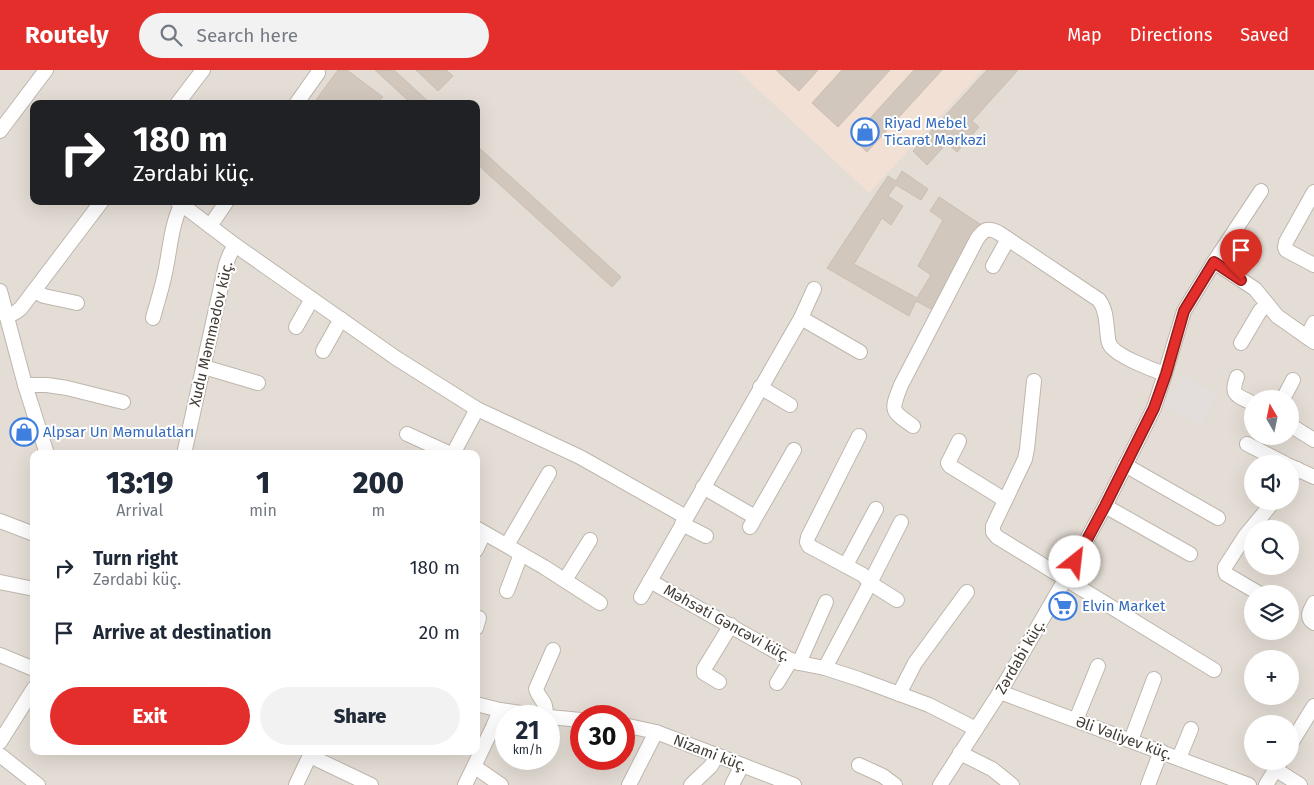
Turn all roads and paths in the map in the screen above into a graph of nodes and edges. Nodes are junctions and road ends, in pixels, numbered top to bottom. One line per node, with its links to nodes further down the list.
1 (46, 70): 6 (street)
2 (203, 70): 4 (street)
3 (318, 73): 5 (street)
4 (180, 100)
5 (299, 100)
6 (0, 131)
7 (1261, 192): 17 (street, Zərdabi küç.)
8 (1314, 192): 13 (street)
9 (99, 205): 22 (street)
10 (179, 205): 27 (street)
11 (182, 205): 14 (street)
12 (224, 205): 14 (street)
13 (1308, 216): 19 (street)
14 (210, 226): 16 (street)
15 (1008, 239): 18 (street); 37 (street); 49 (street)
16 (235, 245): 23 (street); 36 (street, Xudu Məmmədov küç.)
17 (1214, 262): 25 (street); 37 (street, Zərdabi küç.)
18 (993, 266)
19 (1314, 266)
20 (814, 289): 28 (street, Məhsəti Gəncəvi küç.)
21 (0, 291): 26 (street)
22 (34, 291): 24 (street); 26 (street)
23 (312, 299): 29 (street); 31 (street)
24 (77, 303)
25 (1266, 305): 32 (street); 33 (street)
26 (7, 317): 42 (street)
27 (153, 318)
28 (801, 318): 35 (street); 43 (street, Məhsəti Gəncəvi küç.)
29 (341, 320): 34 (street); 48 (street)
30 (1314, 323): 32 (street)
31 (296, 327)
32 (1310, 340)
33 (1241, 343)
34 (323, 351)
35 (860, 352)
36 (204, 367): 41 (street); 57 (street, Xudu Məmmədov küç.)
37 (1166, 374): 62 (street, Zərdabi küç.)
38 (1237, 377): 45 (street)
39 (1293, 380): 44 (street)
40 (1034, 381): 67 (street)
41 (258, 383)
42 (25, 385): 46 (street); 56 (street)
43 (760, 387): 47 (street); 66 (street, Məhsəti Gəncəvi küç.)
44 (1288, 390)
45 (1244, 398)
46 (123, 402)
47 (790, 406)
48 (477, 408): 59 (street); 73 (street)
49 (913, 426)
50 (1299, 431): 54 (street)
51 (406, 434): 58 (street)
52 (859, 436): 82 (street)
53 (959, 440): 67 (street)
54 (1314, 440)
55 (1248, 445): 61 (street)
56 (46, 450)
57 (185, 450)
58 (443, 450)
59 (454, 450)
60 (794, 450): 66 (street)
61 (1266, 455)
62 (1125, 465): 68 (street, Zərdabi küç.); 71 (street)
63 (1299, 472): 65 (street)
64 (549, 473): 79 (street)
65 (1314, 477)
66 (703, 487): 73 (street, Məhsəti Gəncəvi küç.)
67 (1005, 500): 83 (street)
68 (1105, 506): 81 (street); 83 (street, Zərdabi küç.)
69 (876, 509): 82 (street)
70 (1267, 510): 88 (street)
71 (1218, 518)
72 (0, 521): 76 (street)
73 (684, 521): 77 (street); 85 (street, Məhsəti Gəncəvi küç.)
74 (900, 522): 87 (street)
75 (480, 530): 79 (street)
76 (30, 532)
77 (706, 536)
78 (590, 540): 84 (street)
79 (506, 545): 80 (street)
80 (522, 554): 84 (street); 90 (street)
81 (1190, 554)
82 (846, 565): 87 (street)
83 (1066, 578): 105 (street); 109 (street, Zərdabi küç.)
84 (565, 580): 95 (street)
85 (650, 581): 92 (street); 98 (street, Məhsəti Gəncəvi küç.)
86 (0, 582): 89 (street)
87 (870, 583): 93 (street); 104 (street)
88 (1245, 585)
89 (30, 588)
90 (507, 591)
91 (967, 592): 111 (street)
92 (641, 597)
93 (897, 600)
94 (826, 602): 101 (street)
95 (600, 603)
96 (1314, 603): 97 (street)
97 (1314, 623)
98 (731, 626): 101 (street, Məhsəti Gəncəvi küç.); 107 (street)
99 (553, 650): 113 (street)
100 (0, 655): 103 (street)
101 (795, 661): 104 (street, Məhsəti Gəncəvi küç.); 108 (street)
102 (1098, 666): 116 (street)
103 (30, 667)
104 (825, 668): 111 (street, Məhsəti Gəncəvi küç.)
105 (1214, 670)
106 (1154, 679): 123 (street)
107 (719, 682)
108 (777, 683)
109 (1000, 692): 116 (street, Əli Vəliyev küç.); 119 (street, Zərdabi küç.)
110 (30, 694): 124 (street)
111 (899, 694): 119 (street, Məhsəti Gəncəvi küç.)
112 (480, 705): 115 (street)
113 (545, 705)
114 (1314, 706): 121 (street)
115 (495, 709)
116 (1076, 720): 123 (street, Əli Vəliyev küç.)
117 (495, 721): 134 (street)
118 (635, 727): 122 (street, Nizami küç.)
119 (976, 729): 126 (street, Zərdabi küç.)
120 (1191, 729): 131 (street)
121 (1299, 731)
122 (656, 732): 130 (street, Nizami küç.); 143 (street)
123 (1131, 740): 125 (street, Əli Vəliyev küç.)
124 (0, 742)
125 (1161, 752): 131 (street, Əli Vəliyev küç.); 150 (street)
126 (960, 753): 148 (street, Zərdabi küç.); 149 (street)
127 (0, 755): 138 (street)
128 (310, 755): 139 (street)
129 (315, 755): 140 (street)
130 (718, 755): 132 (street, Nizami küç.); 144 (street)
131 (1179, 758): 137 (street, Əli Vəliyev küç.)
132 (742, 765): 145 (street); 146 (street, Nizami küç.)
133 (859, 765): 147 (street)
134 (475, 767): 141 (street); 142 (street)
135 (1275, 770): 151 (street)
136 (1284, 770): 152 (street)
137 (1244, 784)
138 (38, 785)
139 (296, 785)
140 (371, 785)
141 (465, 785)
142 (502, 785)
143 (629, 785)
144 (691, 785)
145 (732, 785)
146 (794, 785)
147 (895, 785)
148 (940, 785)
149 (1012, 785)
150 (1148, 785)
151 (1266, 785)
152 (1300, 785)

